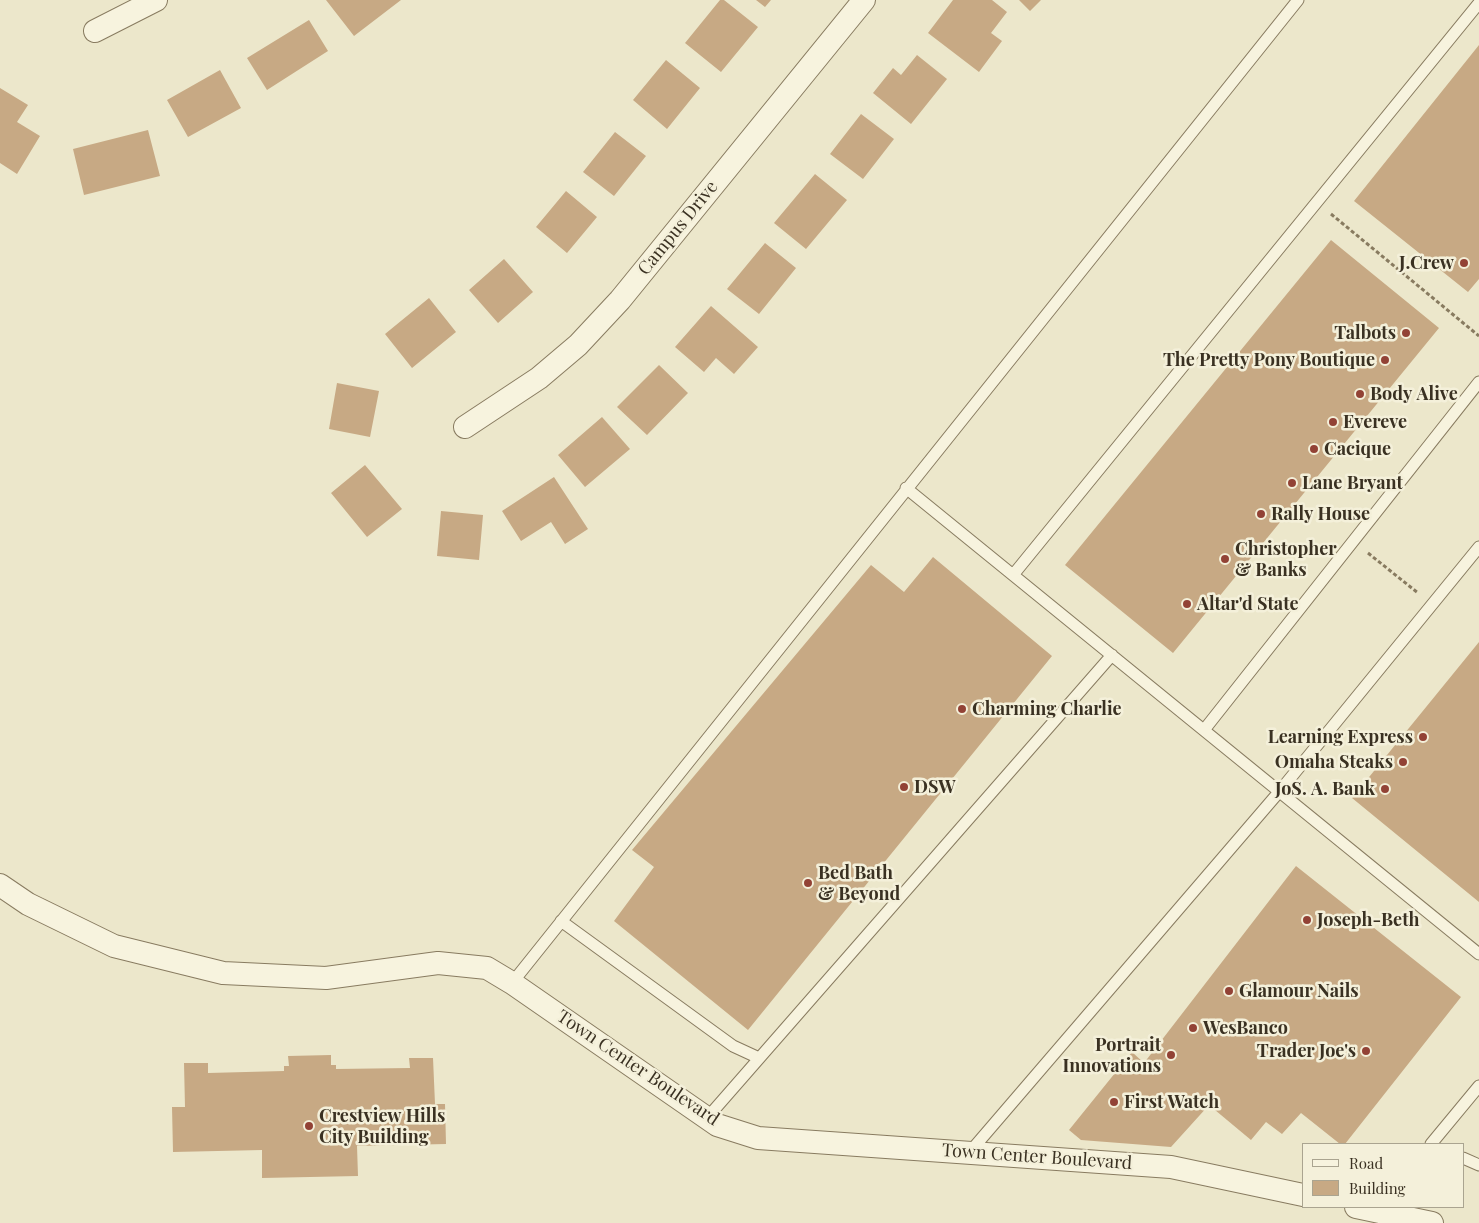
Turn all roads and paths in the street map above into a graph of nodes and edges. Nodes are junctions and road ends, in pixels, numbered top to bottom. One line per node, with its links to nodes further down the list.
1 (156, 0): 5 (street)
2 (864, 0): 9 (street, Campus Drive)
3 (1298, 0): 10 (lane)
4 (1479, 3): 6 (lane)
5 (95, 31)
6 (1316, 203): 7 (path); 13 (lane)
7 (1479, 336)
8 (1479, 382): 11 (lane)
9 (465, 427)
10 (906, 488): 13 (lane); 19 (lane)
11 (1353, 541): 14 (path); 16 (lane)
12 (1479, 547): 14 (lane)
13 (1013, 575): 15 (lane)
14 (1432, 604): 17 (lane)
15 (1112, 655): 16 (lane); 22 (lane)
16 (1204, 730): 17 (lane)
17 (1279, 792): 20 (lane); 26 (lane)
18 (0, 885): 21 (street, Town Center Boulevard)
19 (562, 920): 21 (lane); 22 (lane)
20 (1479, 954)
21 (512, 983): 24 (street, Town Center Boulevard)
22 (759, 1058): 24 (lane)
23 (1479, 1086): 25 (lane)
24 (707, 1118): 26 (street, Town Center Boulevard)
25 (1434, 1143)
26 (969, 1153): 29 (street, Town Center Boulevard)
27 (1464, 1158): 28 (lane)
28 (1479, 1164)
29 (1302, 1195)
30 (1370, 1208): 31 (street)
31 (1432, 1223)

